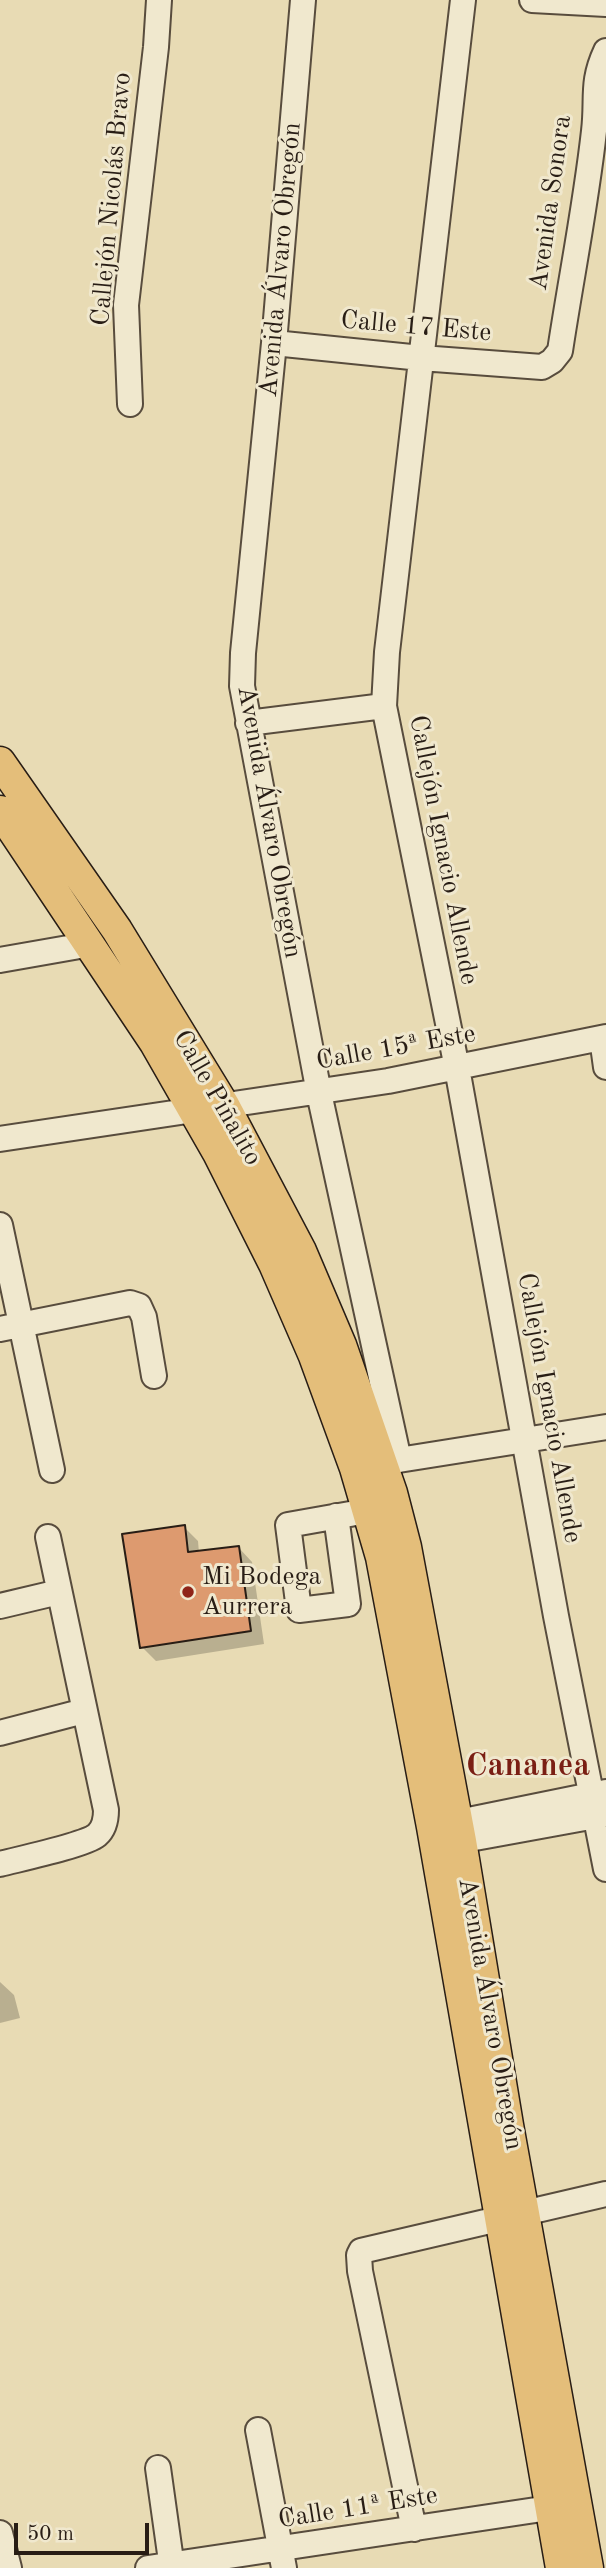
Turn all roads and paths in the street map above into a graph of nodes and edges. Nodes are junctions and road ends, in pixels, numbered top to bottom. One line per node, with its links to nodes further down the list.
1 (159, 0): 10 (street, Callejón Nicolás Bravo)
2 (463, 0): 8 (street, Callejón Ignacio Allende)
3 (532, 0): 5 (street)
4 (305, 3): 7 (street, Avenida Álvaro Obregón)
5 (606, 4)
6 (606, 51): 9 (street, Avenida Sonora)
7 (274, 343): 8 (street, Calle 17 Este); 12 (street, Avenida Álvaro Obregón)
8 (421, 358): 9 (street, Calle 17 Este); 11 (street, Callejón Ignacio Allende)
9 (552, 361)
10 (130, 404)
11 (384, 706): 12 (street); 19 (street, Callejón Ignacio Allende)
12 (248, 723): 20 (street, Avenida Álvaro Obregón)
13 (0, 762): 21 (main road, Calle Piñalito)
14 (0, 811): 15 (main road, Calle Piñalito)
15 (91, 944): 16 (street); 22 (main road, Calle Piñalito)
16 (0, 960)
17 (604, 1037): 18 (street); 19 (street, Calle 15ª Este)
18 (606, 1067)
19 (457, 1068): 20 (street, Calle 15ª Este); 28 (street, Callejón Ignacio Allende)
20 (319, 1093): 21 (street, Calle 15ª Este); 29 (street, Avenida Álvaro Obregón)
21 (224, 1105): 22 (street, Calle 15ª Este); 29 (main road, Calle Piñalito)
22 (195, 1110): 23 (street, Calle 15ª Este); 29 (main road, Calle Piñalito)
23 (0, 1139)
24 (0, 1225): 25 (street)
25 (10, 1327): 26 (street); 30 (street)
26 (153, 1376)
27 (606, 1427): 28 (street)
28 (526, 1440): 29 (street); 38 (street, Callejón Ignacio Allende)
29 (378, 1464): 31 (main road, Avenida Álvaro Obregón); 39 (main road, Avenida Álvaro Obregón)
30 (52, 1470)
31 (367, 1511): 32 (street); 39 (main road, Avenida Álvaro Obregón)
32 (336, 1516)
33 (48, 1537): 34 (street)
34 (59, 1592): 35 (street); 36 (street)
35 (0, 1606)
36 (84, 1711): 37 (street); 40 (street)
37 (0, 1733)
38 (600, 1804): 39 (street); 41 (street, Callejón Ignacio Allende)
39 (446, 1834): 43 (main road, Avenida Álvaro Obregón)
40 (0, 1864)
41 (606, 1869)
42 (606, 2194): 43 (street)
43 (511, 2216): 46 (main road, Avenida Álvaro Obregón); 47 (street)
44 (258, 2430): 49 (street)
45 (158, 2468): 51 (street)
46 (563, 2505): 47 (street, Calle 11ª Este); 50 (main road, Avenida Álvaro Obregón)
47 (414, 2529): 49 (street, Calle 11ª Este)
48 (0, 2533): 52 (street)
49 (283, 2559): 51 (street, Calle 11ª Este)
50 (580, 2563)
51 (164, 2567)
52 (9, 2568)

